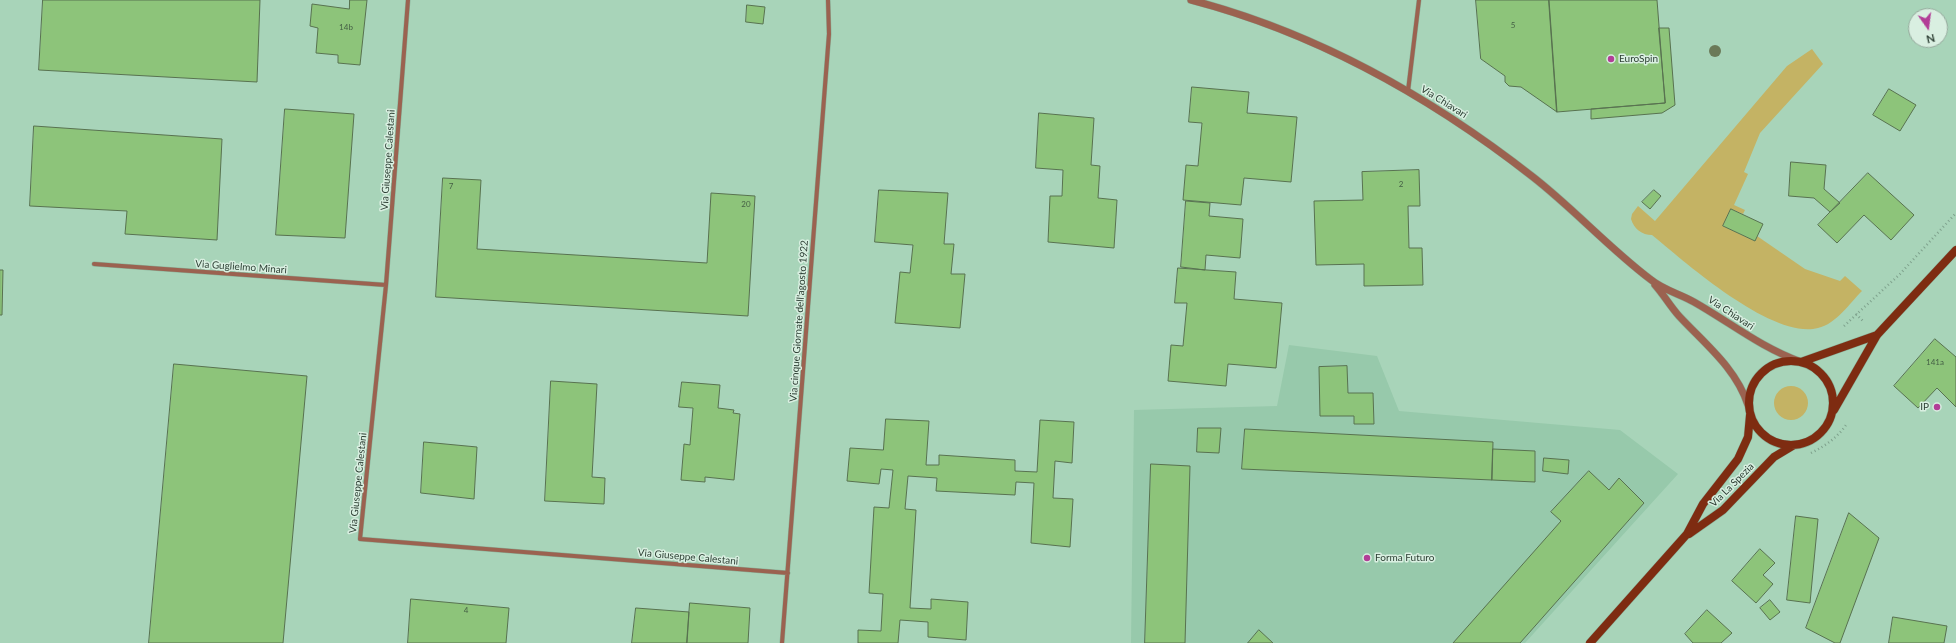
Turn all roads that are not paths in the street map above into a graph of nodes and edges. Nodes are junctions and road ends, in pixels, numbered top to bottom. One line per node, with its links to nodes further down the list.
1 (408, 0): 9 (street, Via Giuseppe Calestani)
2 (828, 0): 17 (street, Via cinque Giornate dell'agosto 1922)
3 (1191, 0): 5 (street, Via Chiavari)
4 (1420, 0): 5 (street)
5 (1408, 91): 8 (street, Via Chiavari)
6 (1956, 250): 10 (main road, Via La Spezia)
7 (94, 264): 9 (street, Via Guglielmo Minari)
8 (1650, 280): 11 (street, Via Chiavari); 12 (street, Via Chiavari)
9 (386, 285): 17 (street, Via Giuseppe Calestani)
10 (1877, 335): 11 (main road, Via La Spezia); 13 (main road, Via La Spezia)
11 (1801, 362): 12 (main road, Via La Spezia); 13 (main road, Via La Spezia)
12 (1748, 405): 14 (main road, Via La Spezia)
13 (1832, 414): 15 (main road, Via La Spezia)
14 (1750, 415): 15 (main road, Via La Spezia); 16 (main road, Via La Spezia)
15 (1796, 445): 16 (main road, Via La Spezia)
16 (1682, 540): 19 (main road, Via La Spezia)
17 (788, 573): 18 (street, Via cinque Giornate dell'agosto 1922)
18 (782, 643)
19 (1590, 643)

